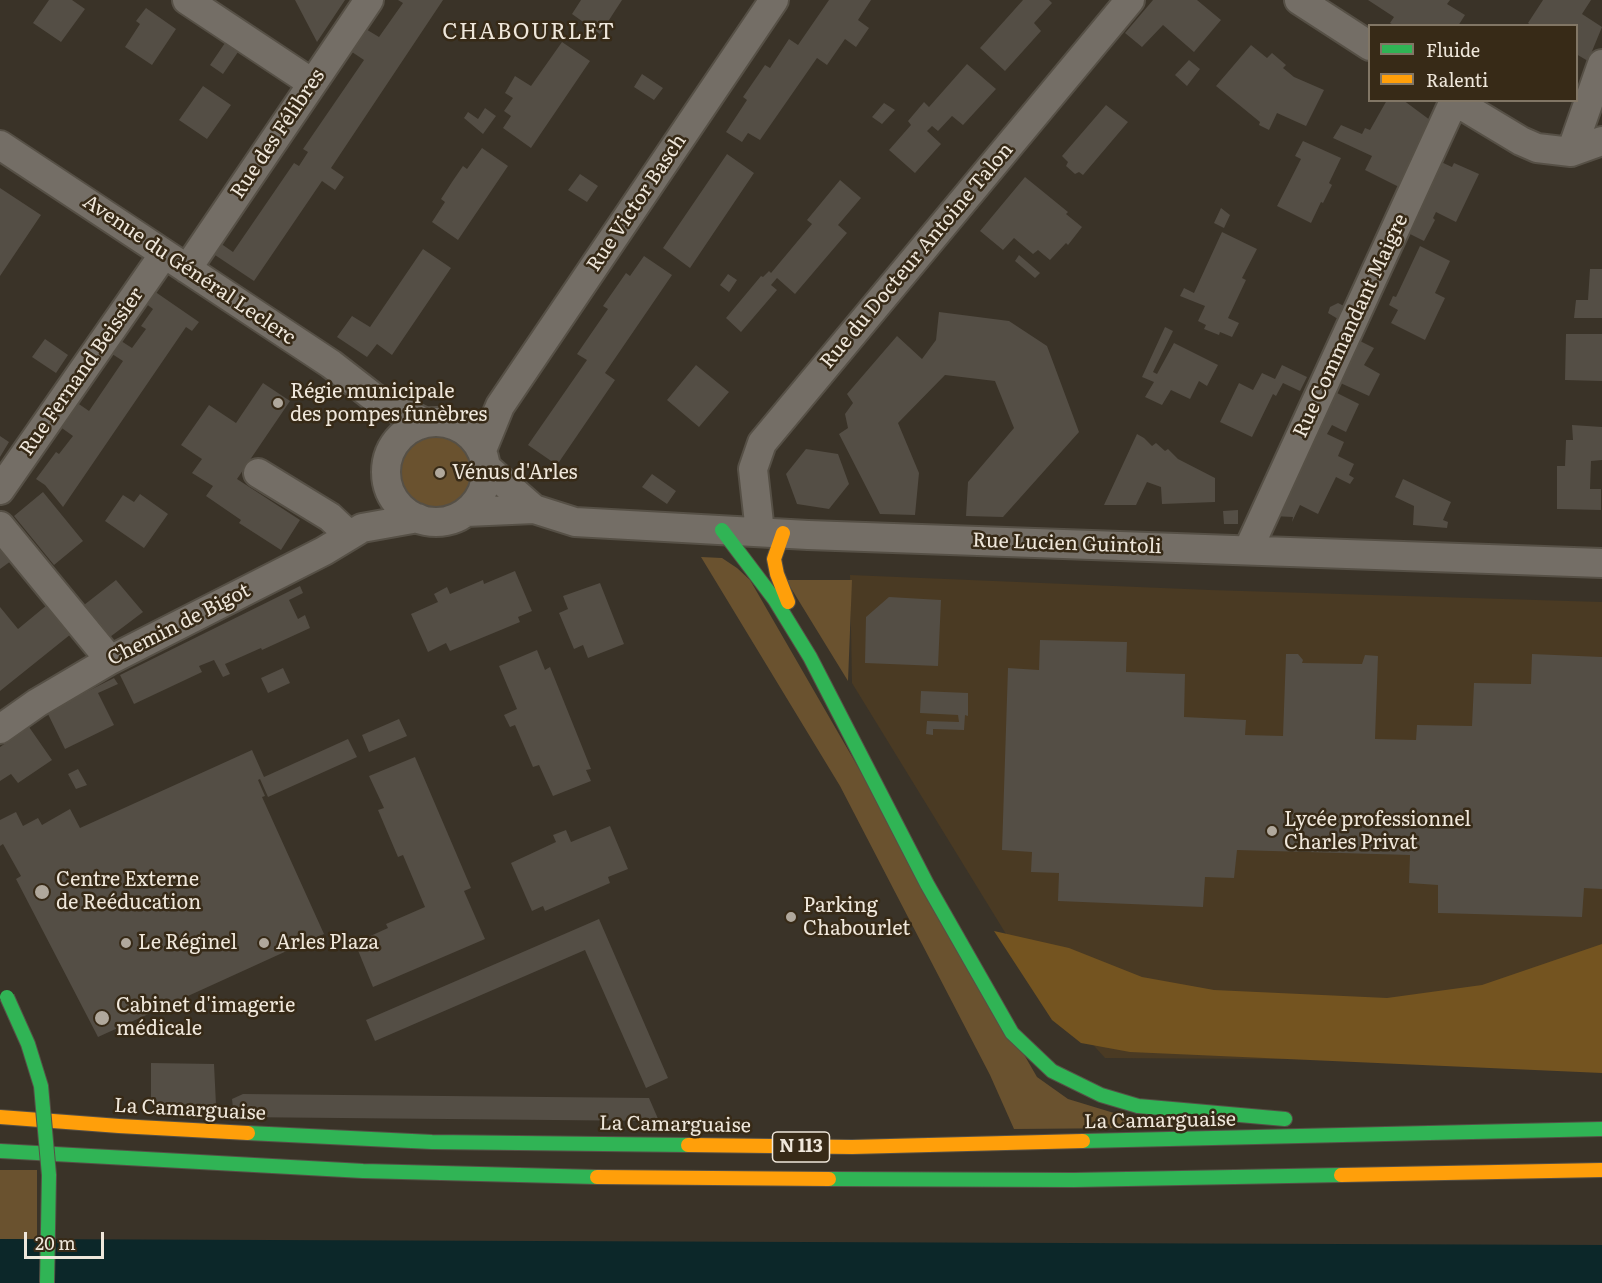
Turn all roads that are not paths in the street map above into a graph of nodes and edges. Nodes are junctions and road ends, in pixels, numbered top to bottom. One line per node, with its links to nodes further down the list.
1 (187, 0): 8 (street)
2 (369, 0): 8 (street, Rue des Félibres)
3 (774, 0): 17 (street, Rue Victor Basch)
4 (1130, 0): 31 (street, Rue du Docteur Antoine Talon)
5 (1299, 0): 6 (street)
6 (1368, 45)
7 (1602, 64): 13 (street)
8 (312, 83): 15 (street, Rue des Félibres)
9 (1453, 102): 32 (street, Rue Commandant Maigre)
10 (1455, 102): 13 (street)
11 (1602, 141): 13 (street)
12 (2, 152): 15 (street, Avenue du Général Leclerc)
13 (1571, 152): 14 (street)
14 (1602, 159)
15 (175, 261): 16 (street, Avenue du Général Leclerc); 24 (street, Rue Fernand Beissier)
16 (376, 399): 18 (street, Avenue du Général Leclerc); 20 (street, Avenue du Général Leclerc)
17 (500, 406): 19 (street, Rue Victor Basch); 21 (street, Rue Victor Basch)
18 (426, 423): 19 (street); 20 (street)
19 (458, 427): 21 (street)
20 (399, 439): 23 (street)
21 (484, 459): 25 (street, Rue Lucien Guintoli); 26 (street)
22 (258, 473): 30 (street)
23 (388, 484): 27 (street); 30 (street)
24 (0, 490)
25 (534, 509): 26 (street, Rue Lucien Guintoli); 29 (street, Rue Lucien Guintoli)
26 (466, 512): 27 (street)
27 (418, 518): 30 (street, Chemin de Bigot)
28 (0, 526): 35 (street)
29 (722, 530): 31 (street, Rue Lucien Guintoli); 34 (main road)
30 (356, 532): 35 (street, Chemin de Bigot)
31 (772, 533): 32 (street, Rue Lucien Guintoli); 34 (main road)
32 (1248, 550): 33 (street, Rue Lucien Guintoli)
33 (1602, 562)
34 (810, 657): 39 (main road)
35 (110, 660): 36 (street, Chemin de Bigot)
36 (0, 729)
37 (7, 997): 44 (main road, bridge)
38 (0, 1117): 41 (main road, La Camarguaise / N 113)
39 (1302, 1120)
40 (1350, 1121): 41 (main road)
41 (1602, 1129)
42 (0, 1151): 43 (main road, N 113)
43 (1602, 1170)
44 (47, 1283)

